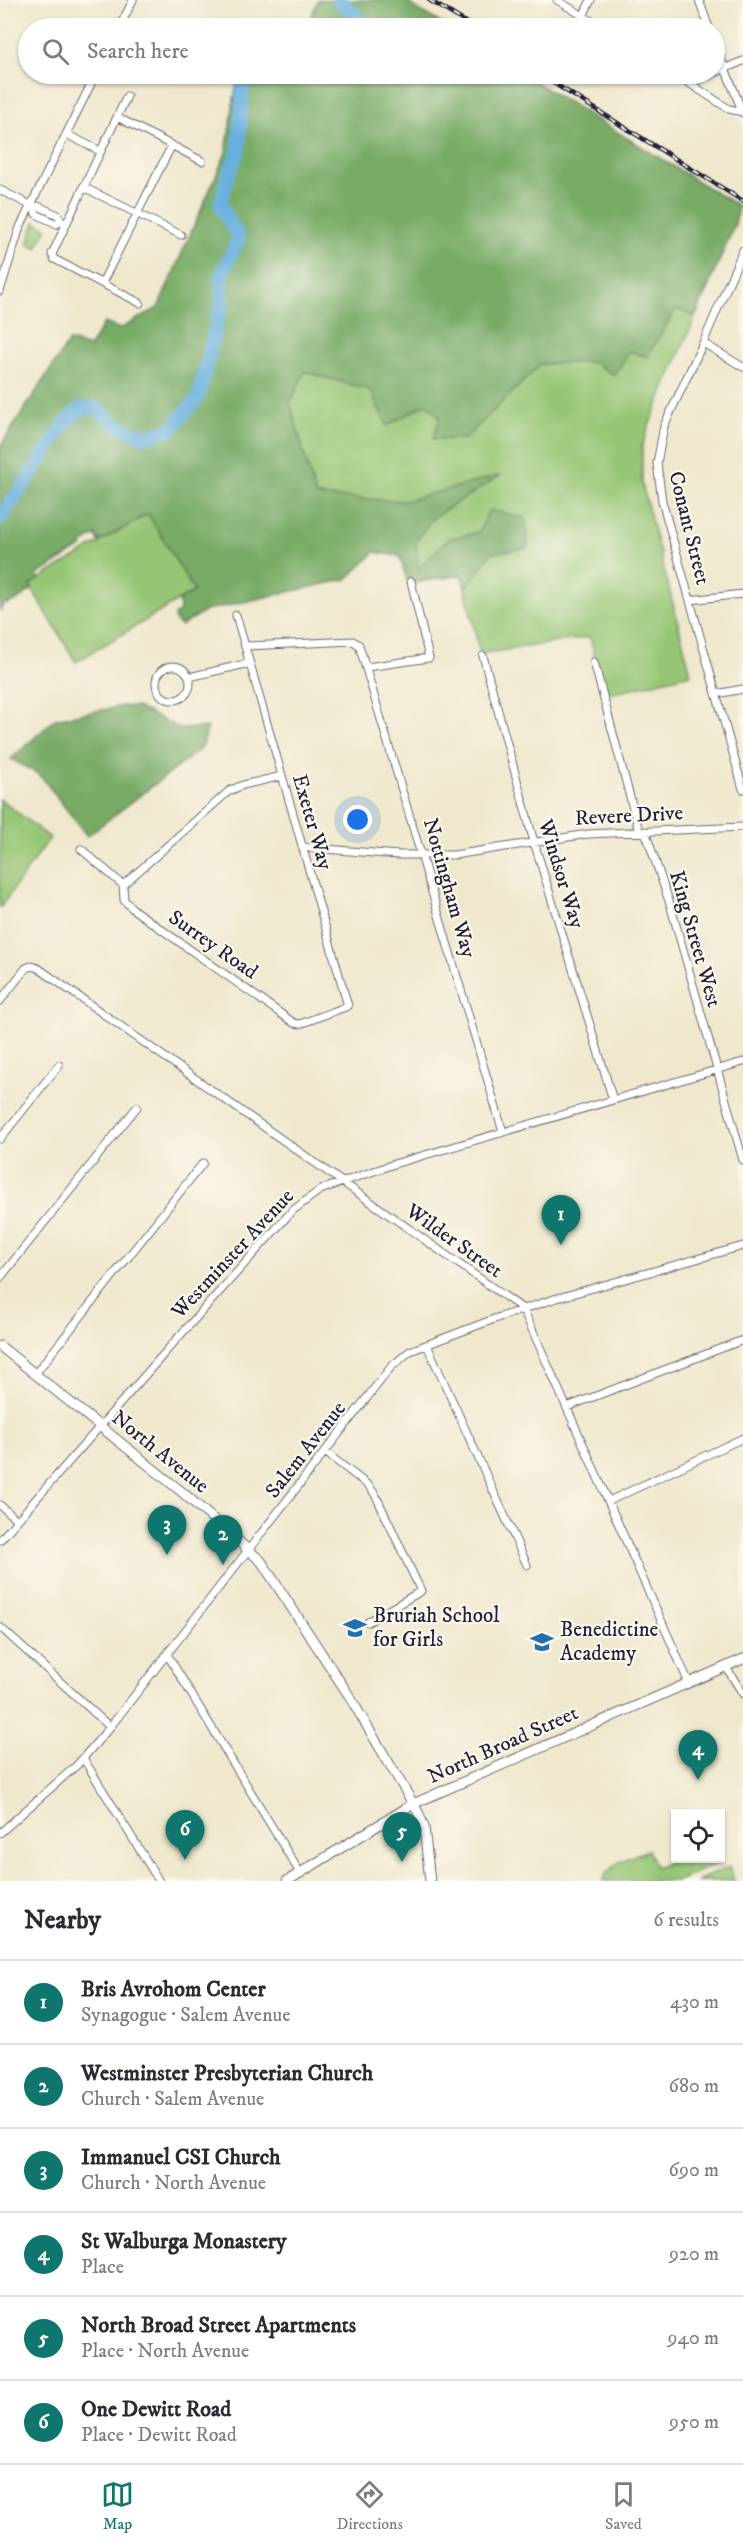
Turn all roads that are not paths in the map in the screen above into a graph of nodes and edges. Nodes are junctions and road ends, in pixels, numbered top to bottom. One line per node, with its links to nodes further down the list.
1 (133, 0): 6 (street)
2 (557, 0): 5 (street)
3 (591, 0): 5 (street)
4 (699, 0): 8 (street)
5 (583, 16): 7 (street)
6 (124, 18)
7 (586, 18)
8 (705, 18)
9 (743, 62): 10 (street)
10 (725, 68): 14 (street)
11 (91, 84): 16 (street)
12 (692, 84): 14 (street)
13 (127, 96): 15 (street)
14 (743, 112)
15 (117, 117): 17 (street); 18 (street)
16 (66, 134): 18 (street); 22 (street)
17 (172, 146): 19 (street); 23 (street)
18 (100, 152): 20 (street)
19 (202, 161)
20 (83, 187): 23 (street); 24 (street)
21 (0, 190): 22 (street)
22 (32, 206): 24 (street); 29 (street)
23 (137, 214): 25 (street); 28 (street)
24 (63, 222): 28 (street)
25 (181, 235)
26 (743, 250): 27 (street, Conant Street)
27 (740, 266): 31 (street, Conant Street)
28 (102, 283): 30 (street)
29 (0, 291)
30 (140, 303)
31 (703, 344): 32 (street); 35 (street, Conant Street)
32 (743, 367)
33 (411, 581): 41 (street)
34 (743, 594): 35 (street)
35 (690, 600): 44 (street, Conant Street)
36 (236, 615): 37 (street, Exeter Way)
37 (245, 646): 40 (street, Exeter Way); 41 (street, Nottingham Way)
38 (483, 656): 49 (street, Windsor Way)
39 (594, 662): 48 (street, King Street West)
40 (250, 663): 42 (street); 45 (street, Exeter Way)
41 (367, 667): 52 (street, Nottingham Way)
42 (189, 677): 42 (street)
43 (743, 689): 44 (street)
44 (716, 694): 46 (street, Conant Street)
45 (282, 776): 50 (street, Exeter Way); 53 (street)
46 (743, 789)
47 (743, 827): 48 (street, Revere Drive)
48 (642, 831): 49 (street, Revere Drive); 58 (street, King Street West)
49 (534, 842): 52 (street, Revere Drive); 59 (street, Windsor Way)
50 (302, 847): 52 (street, Revere Drive); 55 (street, Exeter Way)
51 (81, 849): 53 (street, Surrey Road)
52 (422, 855): 61 (street, Nottingham Way)
53 (123, 885): 55 (street, Surrey Road)
54 (0, 1001): 65 (street, Wilder Street)
55 (348, 1006)
56 (743, 1062): 58 (street, Westminster Avenue)
57 (59, 1065): 62 (street)
58 (716, 1070): 59 (street, Westminster Avenue); 63 (street, King Street West)
59 (612, 1100): 61 (street, Westminster Avenue)
60 (137, 1107): 67 (street)
61 (503, 1132): 65 (street, Westminster Avenue)
62 (0, 1138)
63 (743, 1160)
64 (203, 1163): 72 (street)
65 (340, 1181): 68 (street, Wilder Street); 74 (street, Westminster Avenue)
66 (743, 1246): 68 (street, Salem Avenue)
67 (0, 1278)
68 (523, 1309): 70 (street, Salem Avenue); 73 (street)
69 (743, 1340): 73 (street)
70 (428, 1345): 76 (street, Salem Avenue); 82 (street)
71 (0, 1346): 72 (main road, North Avenue)
72 (35, 1374): 74 (main road, North Avenue)
73 (567, 1407): 77 (street)
74 (101, 1427): 79 (street, Westminster Avenue); 81 (main road, North Avenue)
75 (743, 1438): 77 (street)
76 (326, 1452): 81 (street, Salem Avenue); 83 (street)
77 (609, 1501): 88 (street)
78 (0, 1505): 79 (street)
79 (17, 1520): 80 (street, Westminster Avenue)
80 (0, 1540)
81 (248, 1550): 85 (street, Salem Avenue); 92 (main road, North Avenue)
82 (527, 1565)
83 (368, 1622)
84 (0, 1628): 90 (street)
85 (168, 1654): 90 (street, Salem Avenue); 94 (street)
86 (743, 1659): 87 (main road, North Broad Street)
87 (726, 1666): 88 (main road, North Broad Street); 89 (street)
88 (689, 1683): 92 (main road, North Broad Street)
89 (743, 1694)
90 (110, 1727): 91 (street, Salem Avenue)
91 (83, 1758): 93 (street, Salem Avenue); 95 (street)
92 (414, 1804): 94 (main road, North Broad Street); 97 (main road, North Avenue)
93 (0, 1833)
94 (300, 1873): 96 (main road, North Broad Street)
95 (159, 1881)
96 (287, 1881)
97 (430, 1881)

